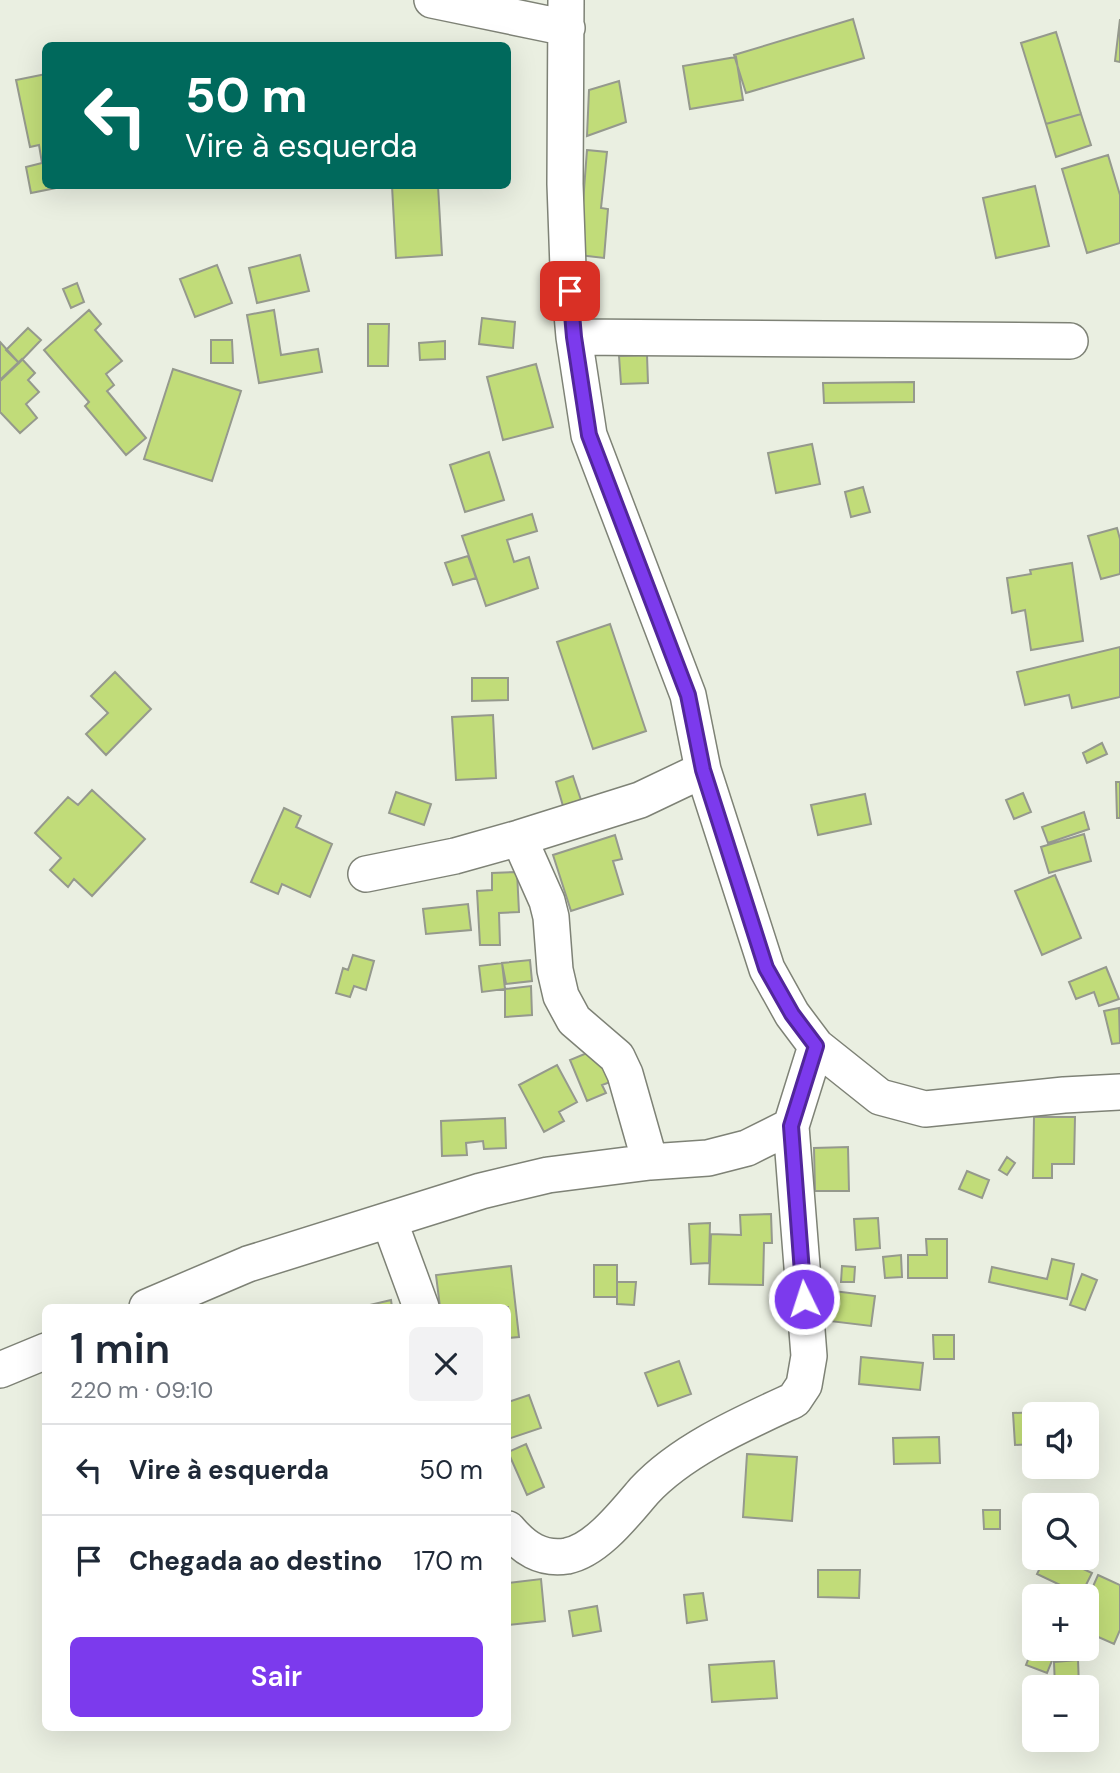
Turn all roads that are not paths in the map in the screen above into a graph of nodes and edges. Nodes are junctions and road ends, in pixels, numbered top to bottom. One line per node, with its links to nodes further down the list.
1 (432, 0): 2 (street)
2 (566, 14): 3 (street)
3 (574, 337): 4 (street); 5 (street)
4 (1070, 341)
5 (703, 770): 6 (street); 8 (street)
6 (519, 838): 7 (street); 11 (street)
7 (366, 874)
8 (816, 1046): 9 (street); 10 (street)
9 (1120, 1093)
10 (791, 1126): 11 (street); 17 (street)
11 (650, 1162): 12 (street)
12 (389, 1220): 13 (street); 14 (street)
13 (154, 1304)
14 (420, 1304)
15 (42, 1353): 16 (street)
16 (0, 1370)
17 (511, 1532)

